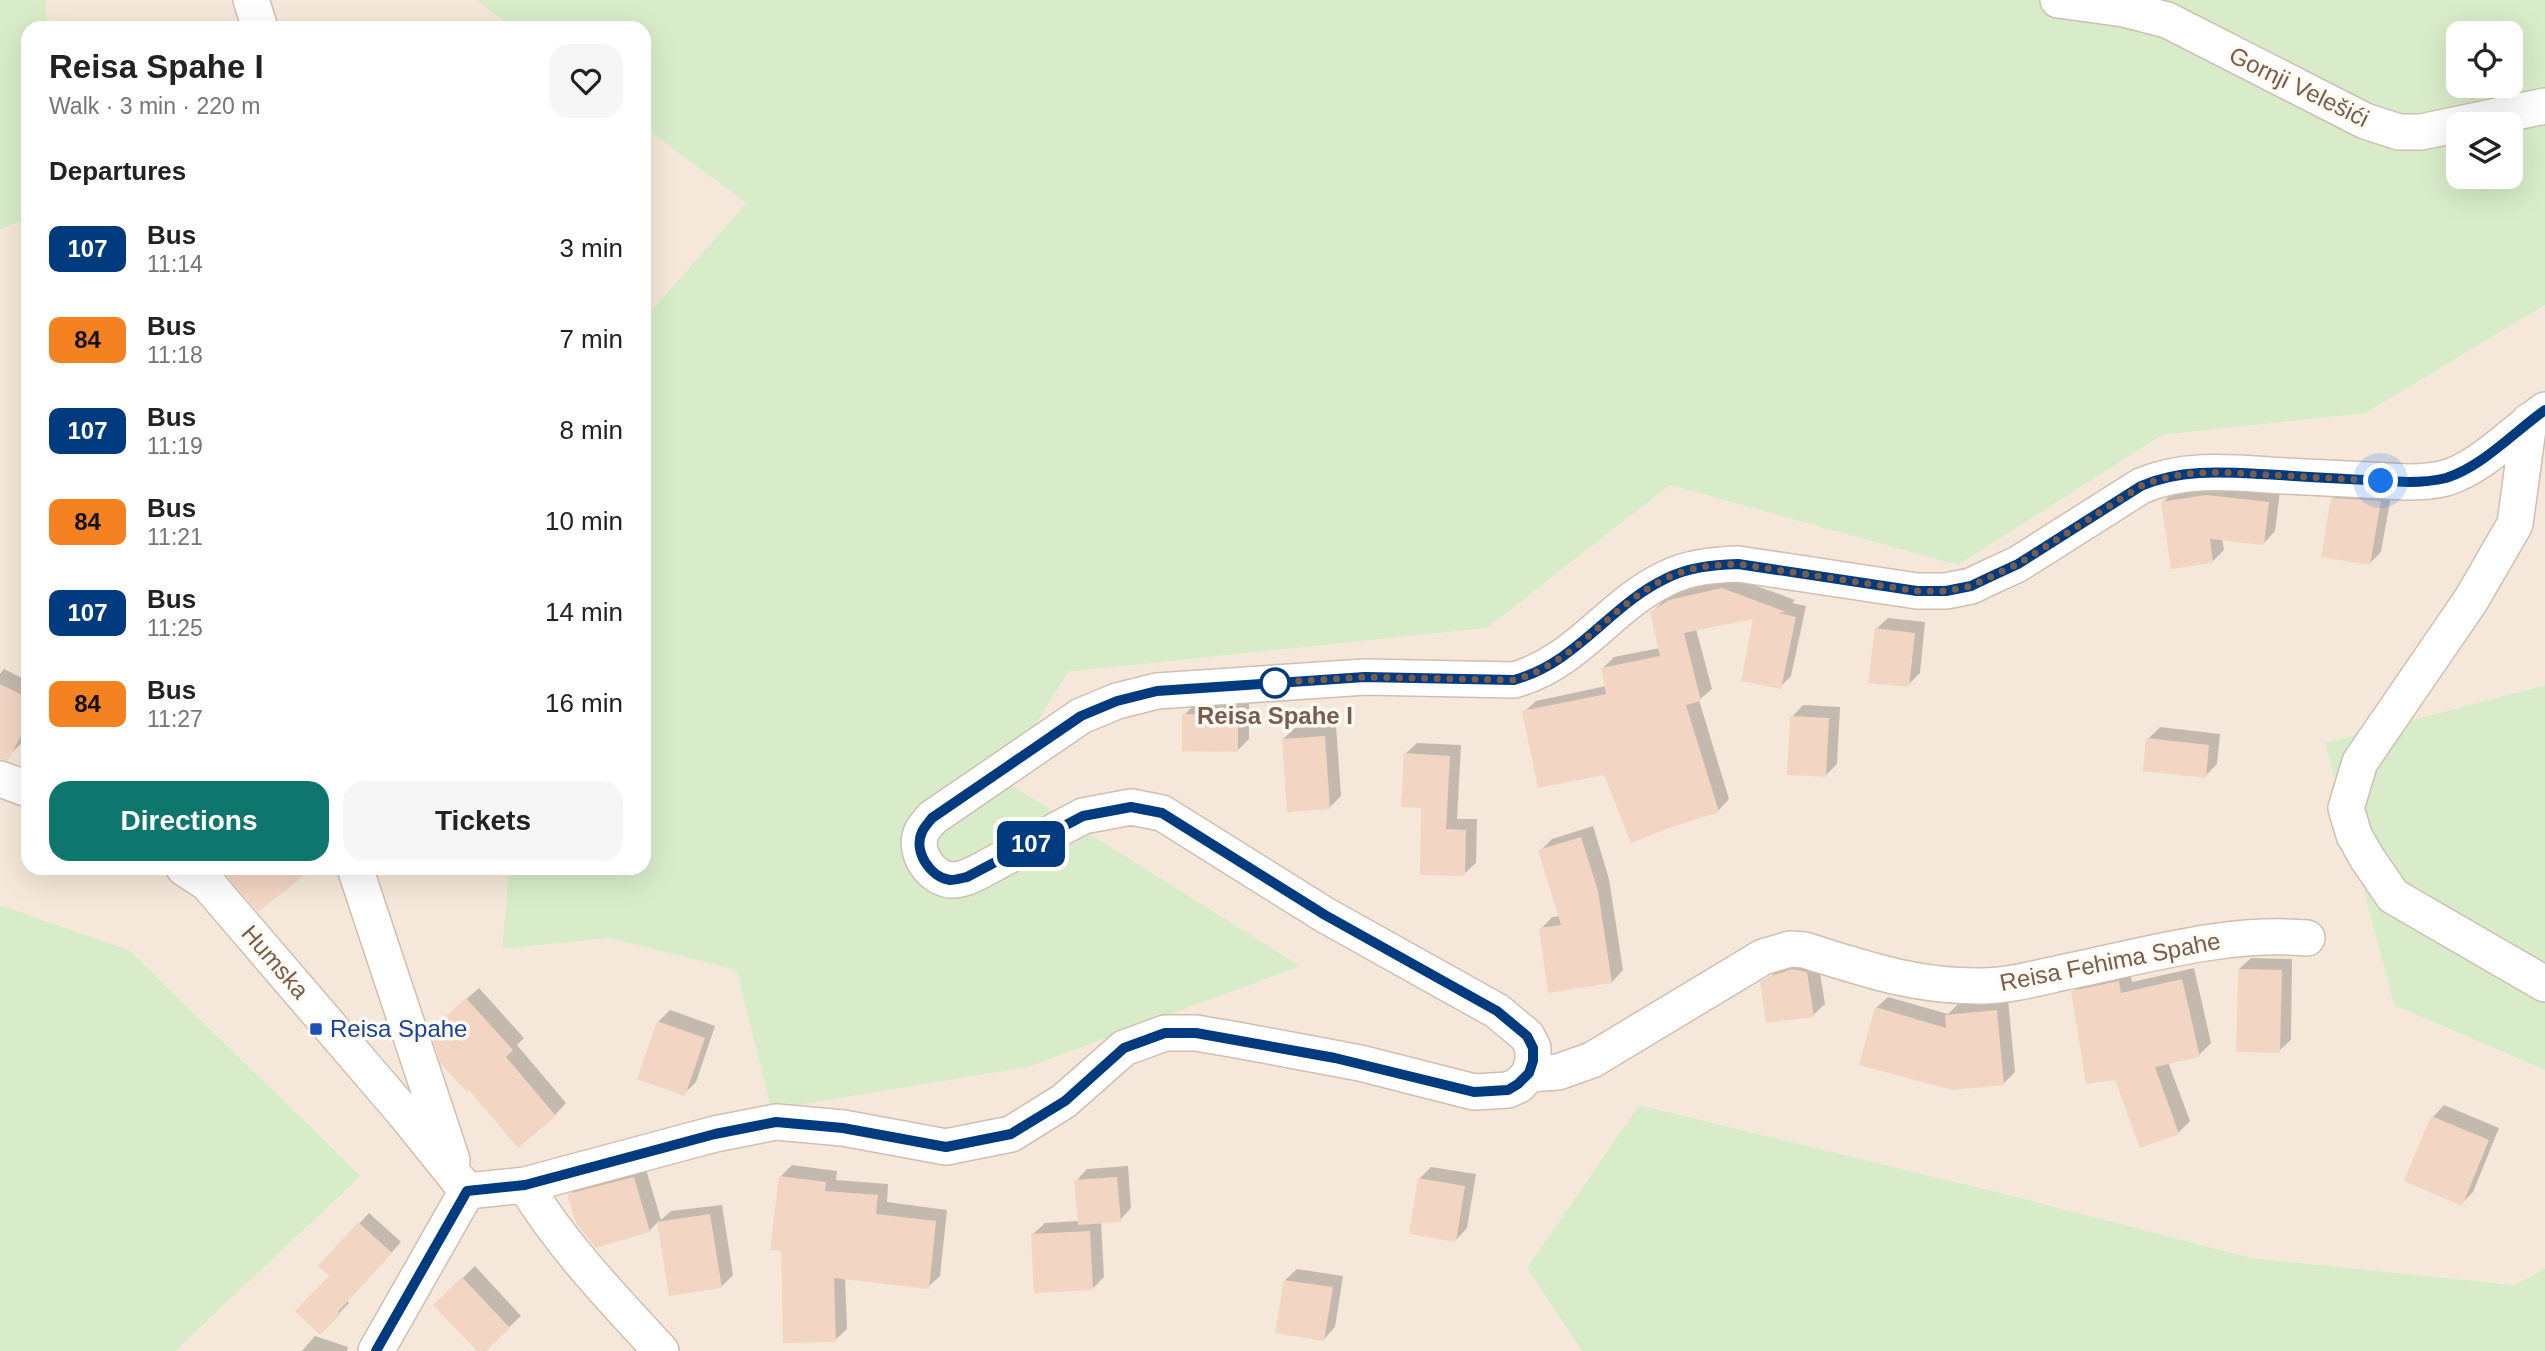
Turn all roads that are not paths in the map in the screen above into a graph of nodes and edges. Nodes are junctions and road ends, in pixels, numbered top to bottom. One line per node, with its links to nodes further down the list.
1 (251, 0): 3 (street)
2 (2058, 0): 4 (street, Gornji Velešići)
3 (258, 21)
4 (2545, 106)
5 (2537, 415): 11 (street); 12 (street)
6 (0, 779): 7 (street)
7 (21, 786)
8 (195, 875): 14 (street, Humska)
9 (357, 875): 14 (street)
10 (2307, 938): 12 (street, Reisa Fehima Spahe)
11 (2545, 984)
12 (1529, 1073): 13 (street, Reisa Fehima Spahe)
13 (525, 1185): 14 (street, Reisa Fehima Spahe); 16 (street)
14 (463, 1187): 15 (street)
15 (376, 1351)
16 (661, 1351)

